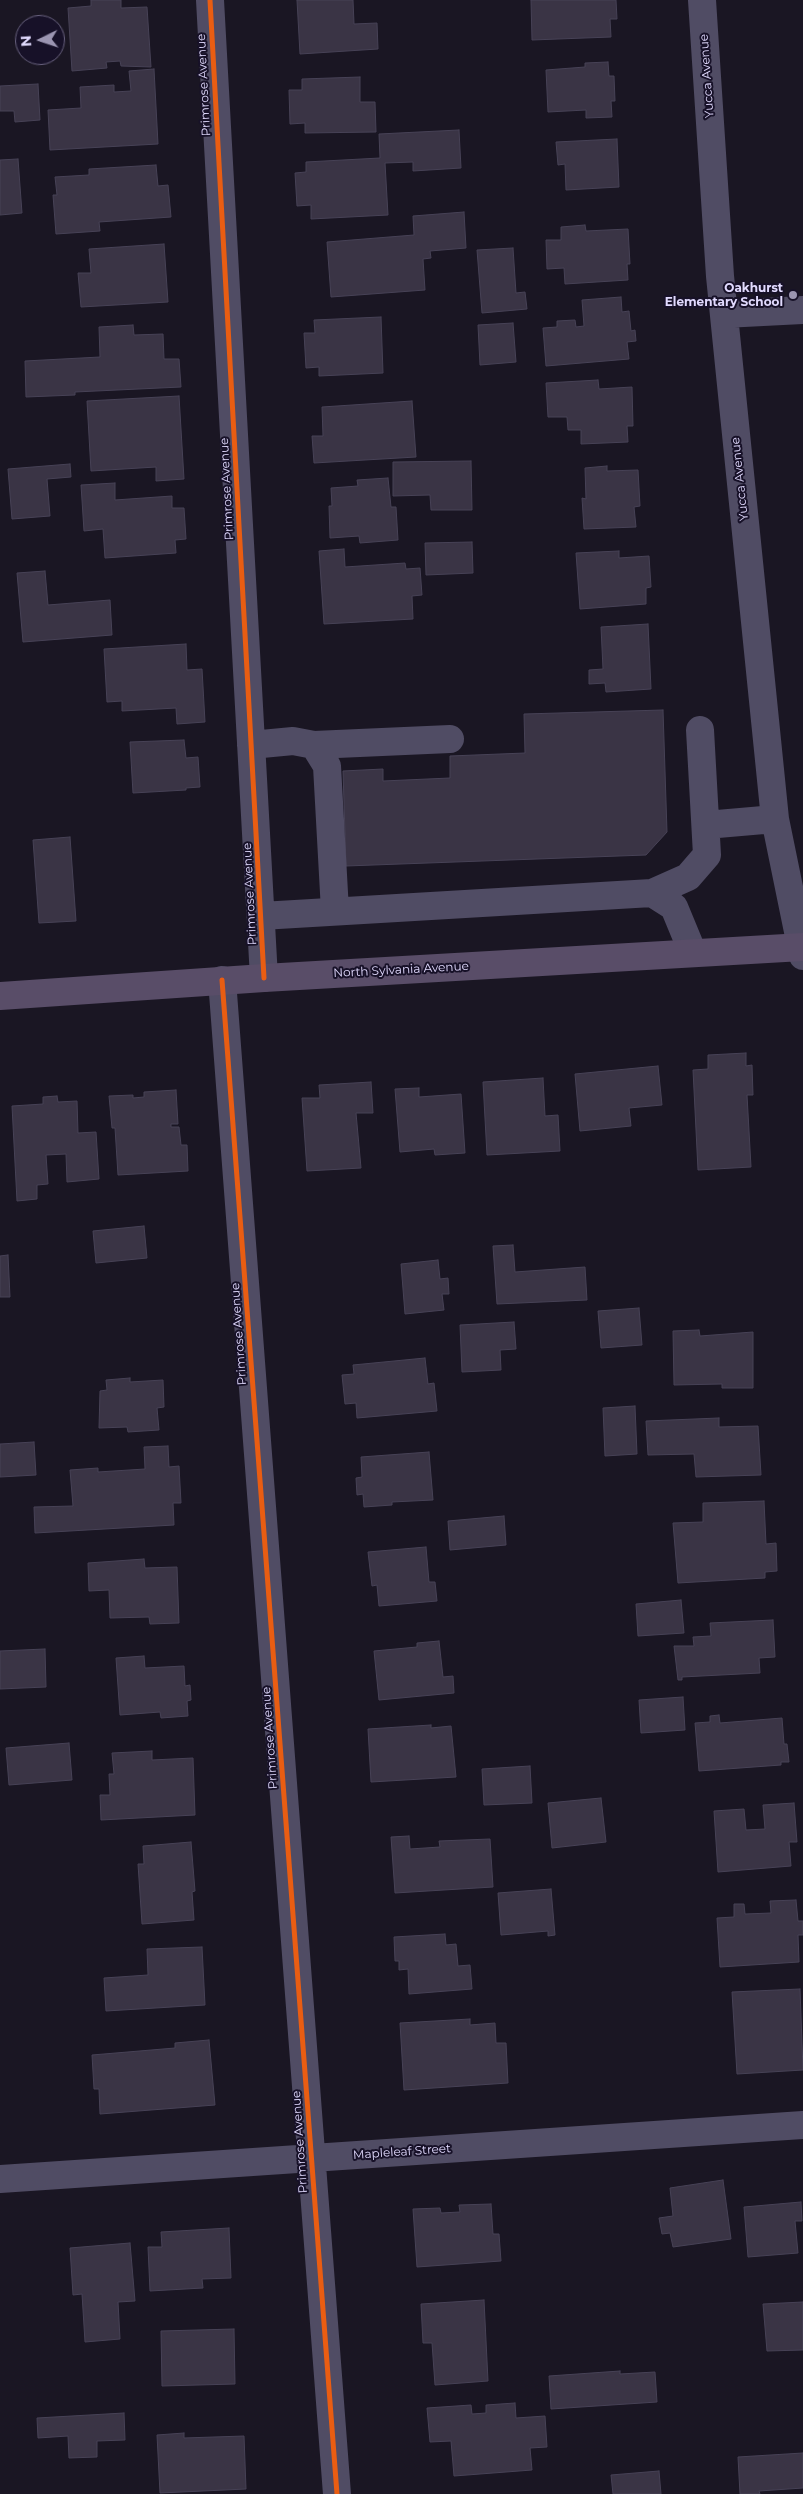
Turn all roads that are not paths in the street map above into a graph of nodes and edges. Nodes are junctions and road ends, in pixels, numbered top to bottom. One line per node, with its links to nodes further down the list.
1 (210, 0): 7 (street, Primrose Avenue)
2 (702, 0): 4 (street, Yucca Avenue)
3 (803, 310): 4 (street)
4 (724, 314): 9 (street, Yucca Avenue)
5 (700, 730): 10 (street)
6 (450, 739): 8 (street)
7 (251, 745): 8 (street); 13 (street, Primrose Avenue)
8 (314, 745): 12 (street)
9 (775, 819): 10 (street); 14 (street, Yucca Avenue)
10 (706, 825): 11 (street)
11 (652, 893): 12 (street); 15 (street)
12 (335, 911): 13 (street)
13 (261, 916): 16 (street, Primrose Avenue)
14 (803, 950): 15 (main road, North Sylvania Avenue)
15 (693, 953): 16 (main road, North Sylvania Avenue)
16 (264, 978): 17 (main road, North Sylvania Avenue)
17 (222, 980): 18 (main road, North Sylvania Avenue); 20 (street, Primrose Avenue)
18 (0, 996)
19 (803, 2125): 20 (street, Mapleleaf Street)
20 (312, 2158): 21 (street, Mapleleaf Street); 22 (street, Primrose Avenue)
21 (0, 2179)
22 (337, 2494)

